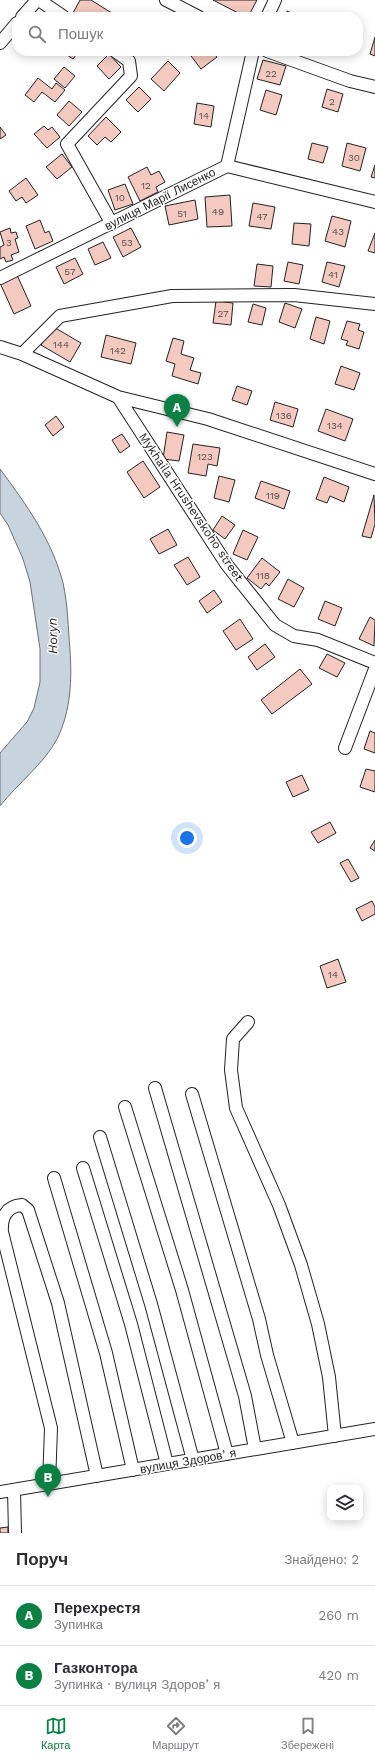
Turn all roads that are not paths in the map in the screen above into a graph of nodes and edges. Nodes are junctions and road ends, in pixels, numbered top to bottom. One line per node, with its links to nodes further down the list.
1 (38, 0): 4 (street); 5 (street)
2 (166, 0): 6 (street)
3 (275, 0): 7 (street)
4 (27, 12)
5 (56, 12)
6 (189, 12)
7 (269, 12)
8 (12, 29): 9 (street)
9 (0, 43)
10 (122, 56): 16 (street)
11 (252, 56): 14 (street)
12 (281, 56): 13 (street)
13 (375, 87)
14 (226, 166): 15 (street, вулиця Марії Лисенко); 16 (street, вулиця Марії Лисенко)
15 (375, 202)
16 (112, 224): 17 (street, вулиця Марії Лисенко)
17 (0, 278)
18 (375, 304): 20 (street)
19 (0, 347): 20 (street)
20 (22, 354): 21 (street)
21 (118, 397): 22 (street); 23 (street, Mykhaila Hrushevskoho street)
22 (375, 474)
23 (375, 663)
24 (375, 670): 25 (street)
25 (346, 748)
26 (248, 1022): 34 (street)
27 (155, 1088): 36 (street)
28 (192, 1094): 35 (street)
29 (125, 1107): 37 (street)
30 (100, 1137): 38 (street)
31 (83, 1168): 39 (street)
32 (54, 1178): 40 (street)
33 (375, 1429): 34 (street, вулиця Здоровʼя)
34 (335, 1436): 35 (street, вулиця Здоровʼя)
35 (293, 1443): 36 (street, вулиця Здоровʼя)
36 (255, 1449): 37 (street, вулиця Здоровʼя)
37 (227, 1454): 38 (street, вулиця Здоровʼя)
38 (193, 1460): 39 (street, вулиця Здоровʼя)
39 (167, 1464): 40 (street, вулиця Здоровʼя)
40 (133, 1470): 41 (street, вулиця Здоровʼя)
41 (97, 1476): 42 (street, вулиця Здоровʼя); 42 (street)
42 (48, 1484): 43 (street, вулиця Здоровʼя)
43 (14, 1490): 44 (street, вулиця Здоровʼя); 45 (street)
44 (0, 1492)
45 (15, 1533)

